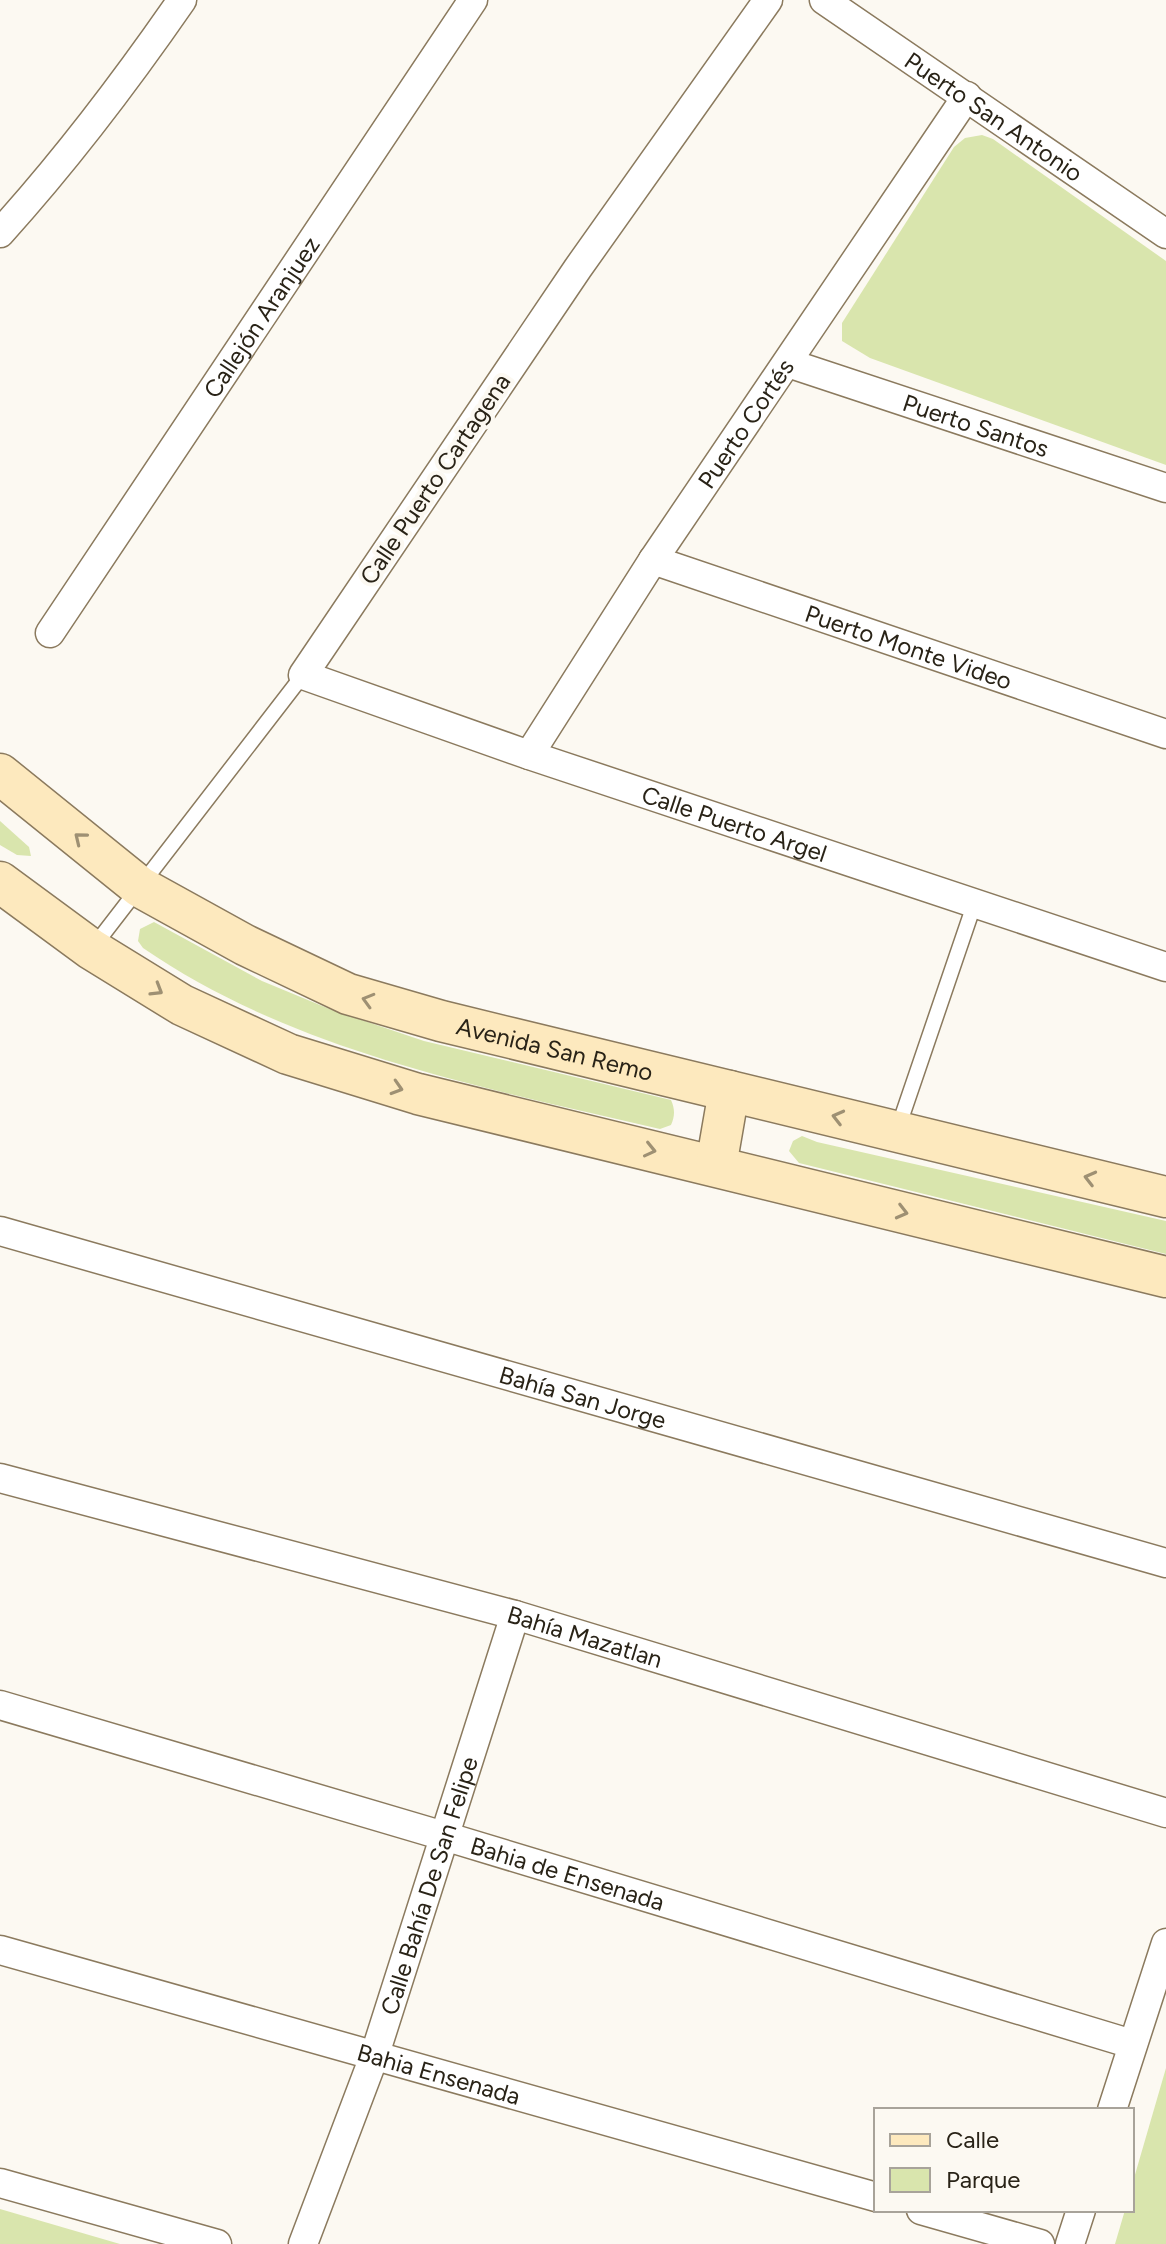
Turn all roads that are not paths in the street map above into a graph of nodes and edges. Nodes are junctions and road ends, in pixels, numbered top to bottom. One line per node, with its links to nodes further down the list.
1 (182, 0): 6 (street)
2 (473, 0): 11 (street, Callejón Aranjuez)
3 (768, 0): 12 (street, Calle Puerto Cartagena)
4 (824, 0): 5 (street, Puerto San Antonio)
5 (967, 96): 7 (street, Puerto San Antonio); 8 (street, Puerto Cortés)
6 (0, 233)
7 (1166, 234)
8 (788, 363): 9 (street, Puerto Santos); 10 (street, Puerto Cortés)
9 (1166, 488)
10 (653, 560): 13 (street, Puerto Monte Video); 14 (street, Puerto Cortés)
11 (50, 633)
12 (303, 675): 14 (street, Calle Puerto Argel); 17 (lane, Calle Puerto Cartagena)
13 (1166, 734)
14 (529, 755): 18 (street, Calle Puerto Argel)
15 (0, 774): 17 (street, Avenida San Remo, one-way to 15)
16 (0, 882): 19 (street)
17 (140, 887): 19 (lane, Calle Puerto Cartagena); 21 (street, Avenida San Remo, one-way to 17)
18 (974, 905): 20 (street, Calle Puerto Argel); 22 (lane)
19 (91, 949): 23 (street, one-way to 23)
20 (1166, 967)
21 (729, 1091): 22 (street, Avenida San Remo, one-way to 21); 23 (street)
22 (897, 1131): 24 (street, Avenida San Remo, one-way to 22)
23 (716, 1166): 26 (street, one-way to 26)
24 (1166, 1197)
25 (0, 1231): 28 (street, Bahía San Jorge)
26 (1166, 1277)
27 (0, 1478): 29 (street, Bahía Mazatlan)
28 (1166, 1563)
29 (515, 1615): 31 (street, Bahía Mazatlan); 32 (street, Calle Bahía De San Felipe)
30 (0, 1705): 32 (street, Bahia de Ensenada)
31 (1166, 1813)
32 (444, 1836): 35 (street, Bahia de Ensenada); 36 (street, Calle Bahía De San Felipe)
33 (1166, 1943): 35 (street)
34 (0, 1950): 36 (street, Bahia Ensenada)
35 (1132, 2044): 37 (street)
36 (375, 2054): 39 (street, Bahia Ensenada); 43 (street, Calle Bahía De San Felipe)
37 (1113, 2108)
38 (0, 2183): 42 (street)
39 (874, 2196)
40 (928, 2212): 44 (street)
41 (1080, 2212): 45 (street)
42 (217, 2244)
43 (303, 2244)
44 (1040, 2244)
45 (1070, 2244)

